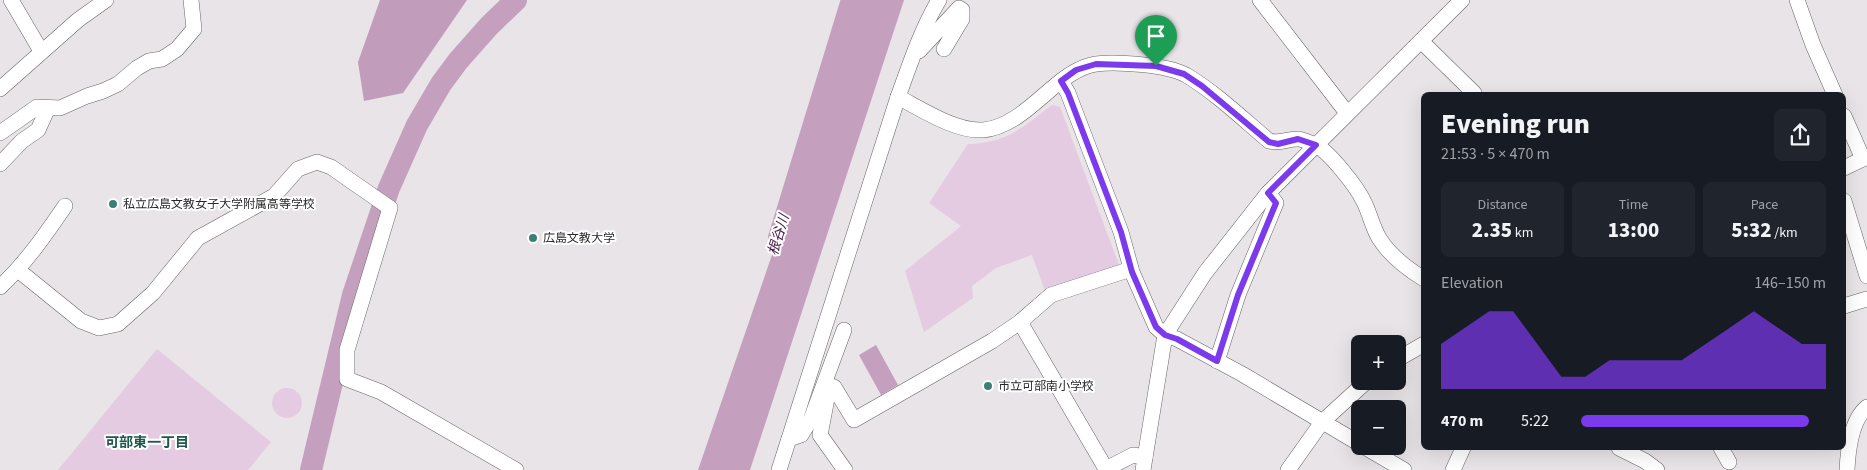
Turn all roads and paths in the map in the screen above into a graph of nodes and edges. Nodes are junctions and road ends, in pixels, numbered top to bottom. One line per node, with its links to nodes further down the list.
1 (10, 0): 10 (street)
2 (106, 0): 10 (street)
3 (191, 0): 17 (street)
4 (940, 0): 11 (street)
5 (1260, 0): 18 (street)
6 (1462, 0): 8 (street)
7 (1798, 0): 15 (street)
8 (1422, 42): 14 (street); 18 (street)
9 (944, 49): 11 (street)
10 (41, 51): 13 (street)
11 (913, 57): 16 (street)
12 (1061, 81): 16 (street); 21 (street); 28 (street)
13 (0, 88)
14 (1473, 92)
15 (1834, 92)
16 (898, 97): 45 (street)
17 (48, 108): 20 (street); 23 (street)
18 (1347, 113): 21 (street)
19 (1846, 120): 22 (street)
20 (0, 133)
21 (1316, 145): 25 (street); 31 (street)
22 (1865, 158): 24 (street)
23 (0, 164)
24 (1846, 167)
25 (1268, 193): 37 (street); 40 (street)
26 (64, 206): 29 (street)
27 (1846, 208): 30 (street)
28 (1132, 269): 35 (street); 37 (street)
29 (18, 270): 32 (street); 53 (street)
30 (1867, 276)
31 (1421, 277)
32 (0, 287)
33 (1867, 299): 34 (street)
34 (1846, 305)
35 (1020, 322): 41 (street); 52 (street)
36 (844, 330): 41 (street)
37 (1165, 335): 40 (street); 52 (street)
38 (1421, 346): 39 (street)
39 (1406, 354)
40 (1217, 361): 44 (street)
41 (825, 383): 45 (street); 55 (street)
42 (1357, 390): 44 (street)
43 (1867, 407): 60 (street)
44 (1322, 422): 46 (street); 56 (street)
45 (789, 439): 54 (street)
46 (1351, 439)
47 (1462, 450): 58 (street)
48 (1623, 450): 59 (street)
49 (1722, 450): 51 (street)
50 (1379, 455): 57 (street)
51 (1729, 462)
52 (1144, 464)
53 (516, 470)
54 (780, 470)
55 (845, 470)
56 (1288, 470)
57 (1404, 470)
58 (1453, 470)
59 (1657, 470)
60 (1846, 470)

